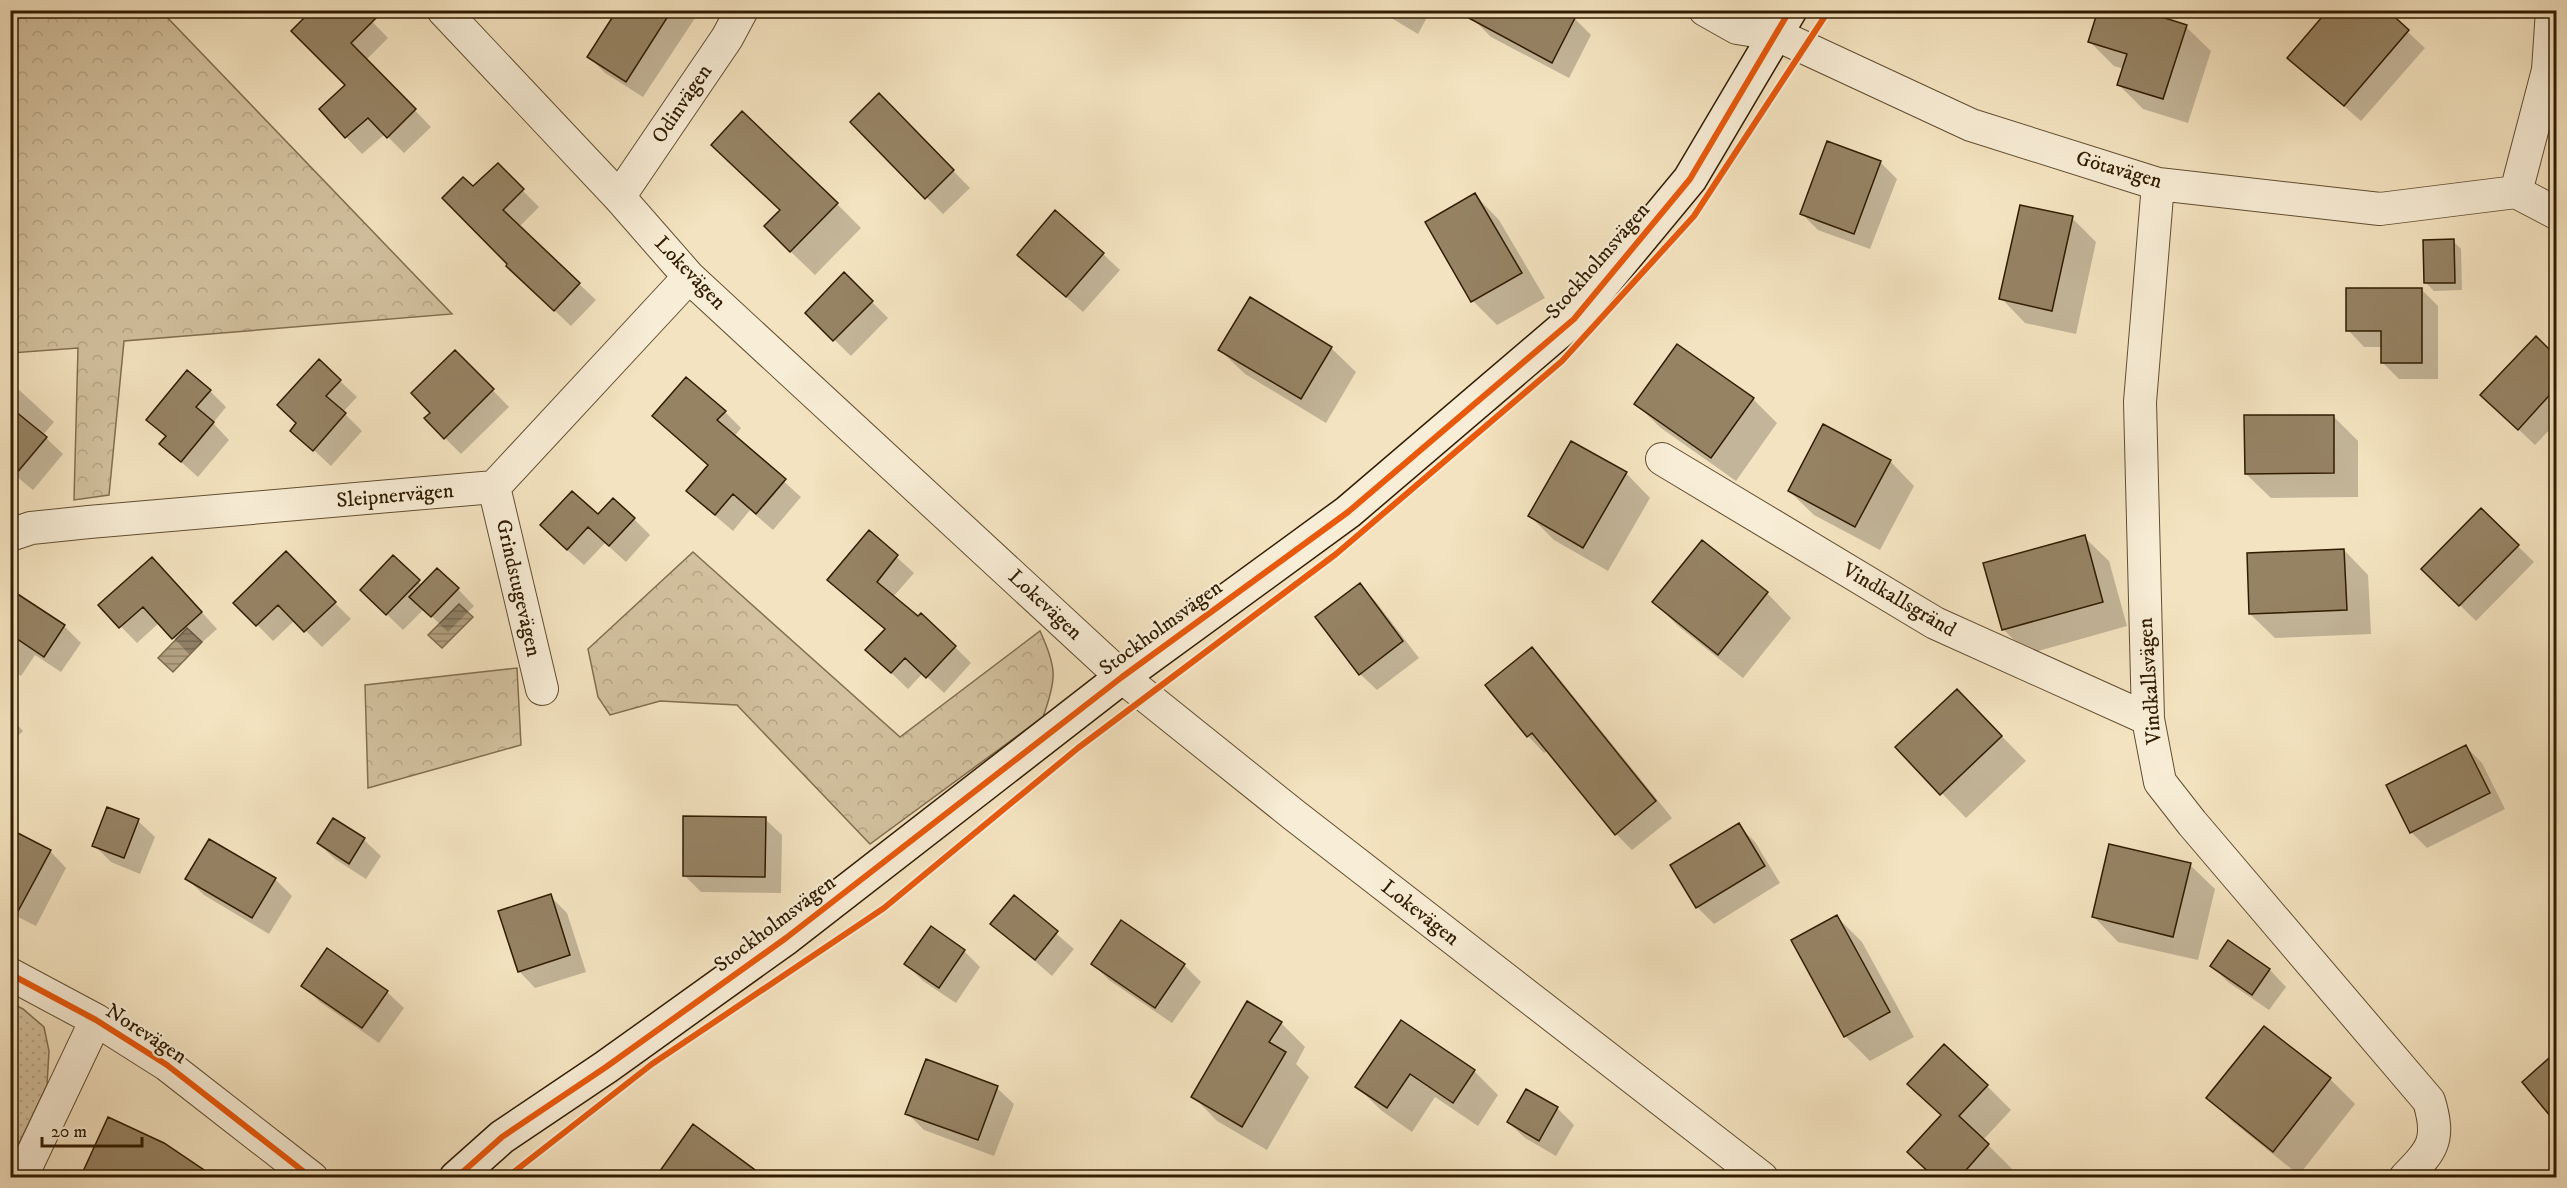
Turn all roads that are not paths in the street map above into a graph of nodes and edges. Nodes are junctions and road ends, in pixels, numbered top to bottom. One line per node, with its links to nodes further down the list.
1 (443, 10): 8 (street, Lokevägen)
2 (742, 10): 8 (street, Odinvägen)
3 (1705, 10): 5 (street, Götavägen)
4 (2552, 10): 7 (street)
5 (1782, 22): 6 (street, Götavägen); 14 (street, Stockholmsvägen)
6 (2157, 184): 7 (street, Götavägen); 16 (street, Vindkallsvägen)
7 (2516, 192): 9 (street)
8 (619, 196): 10 (street, Lokevägen)
9 (2556, 213)
10 (689, 277): 12 (street); 14 (street, Lokevägen)
11 (1662, 459): 16 (street, Vindkallsgränd)
12 (494, 487): 13 (street, Sleipnervägen); 15 (street, Grindstugevägen)
13 (10, 534)
14 (1122, 676): 21 (street, Stockholmsvägen); 22 (street, Lokevägen)
15 (542, 689)
16 (2148, 719): 23 (street, Vindkallsvägen)
17 (10, 974): 18 (street, Norevägen)
18 (96, 1020): 19 (street); 20 (street, Norevägen)
19 (21, 1178)
20 (312, 1178)
21 (456, 1178)
22 (1762, 1178)
23 (2405, 1178)

